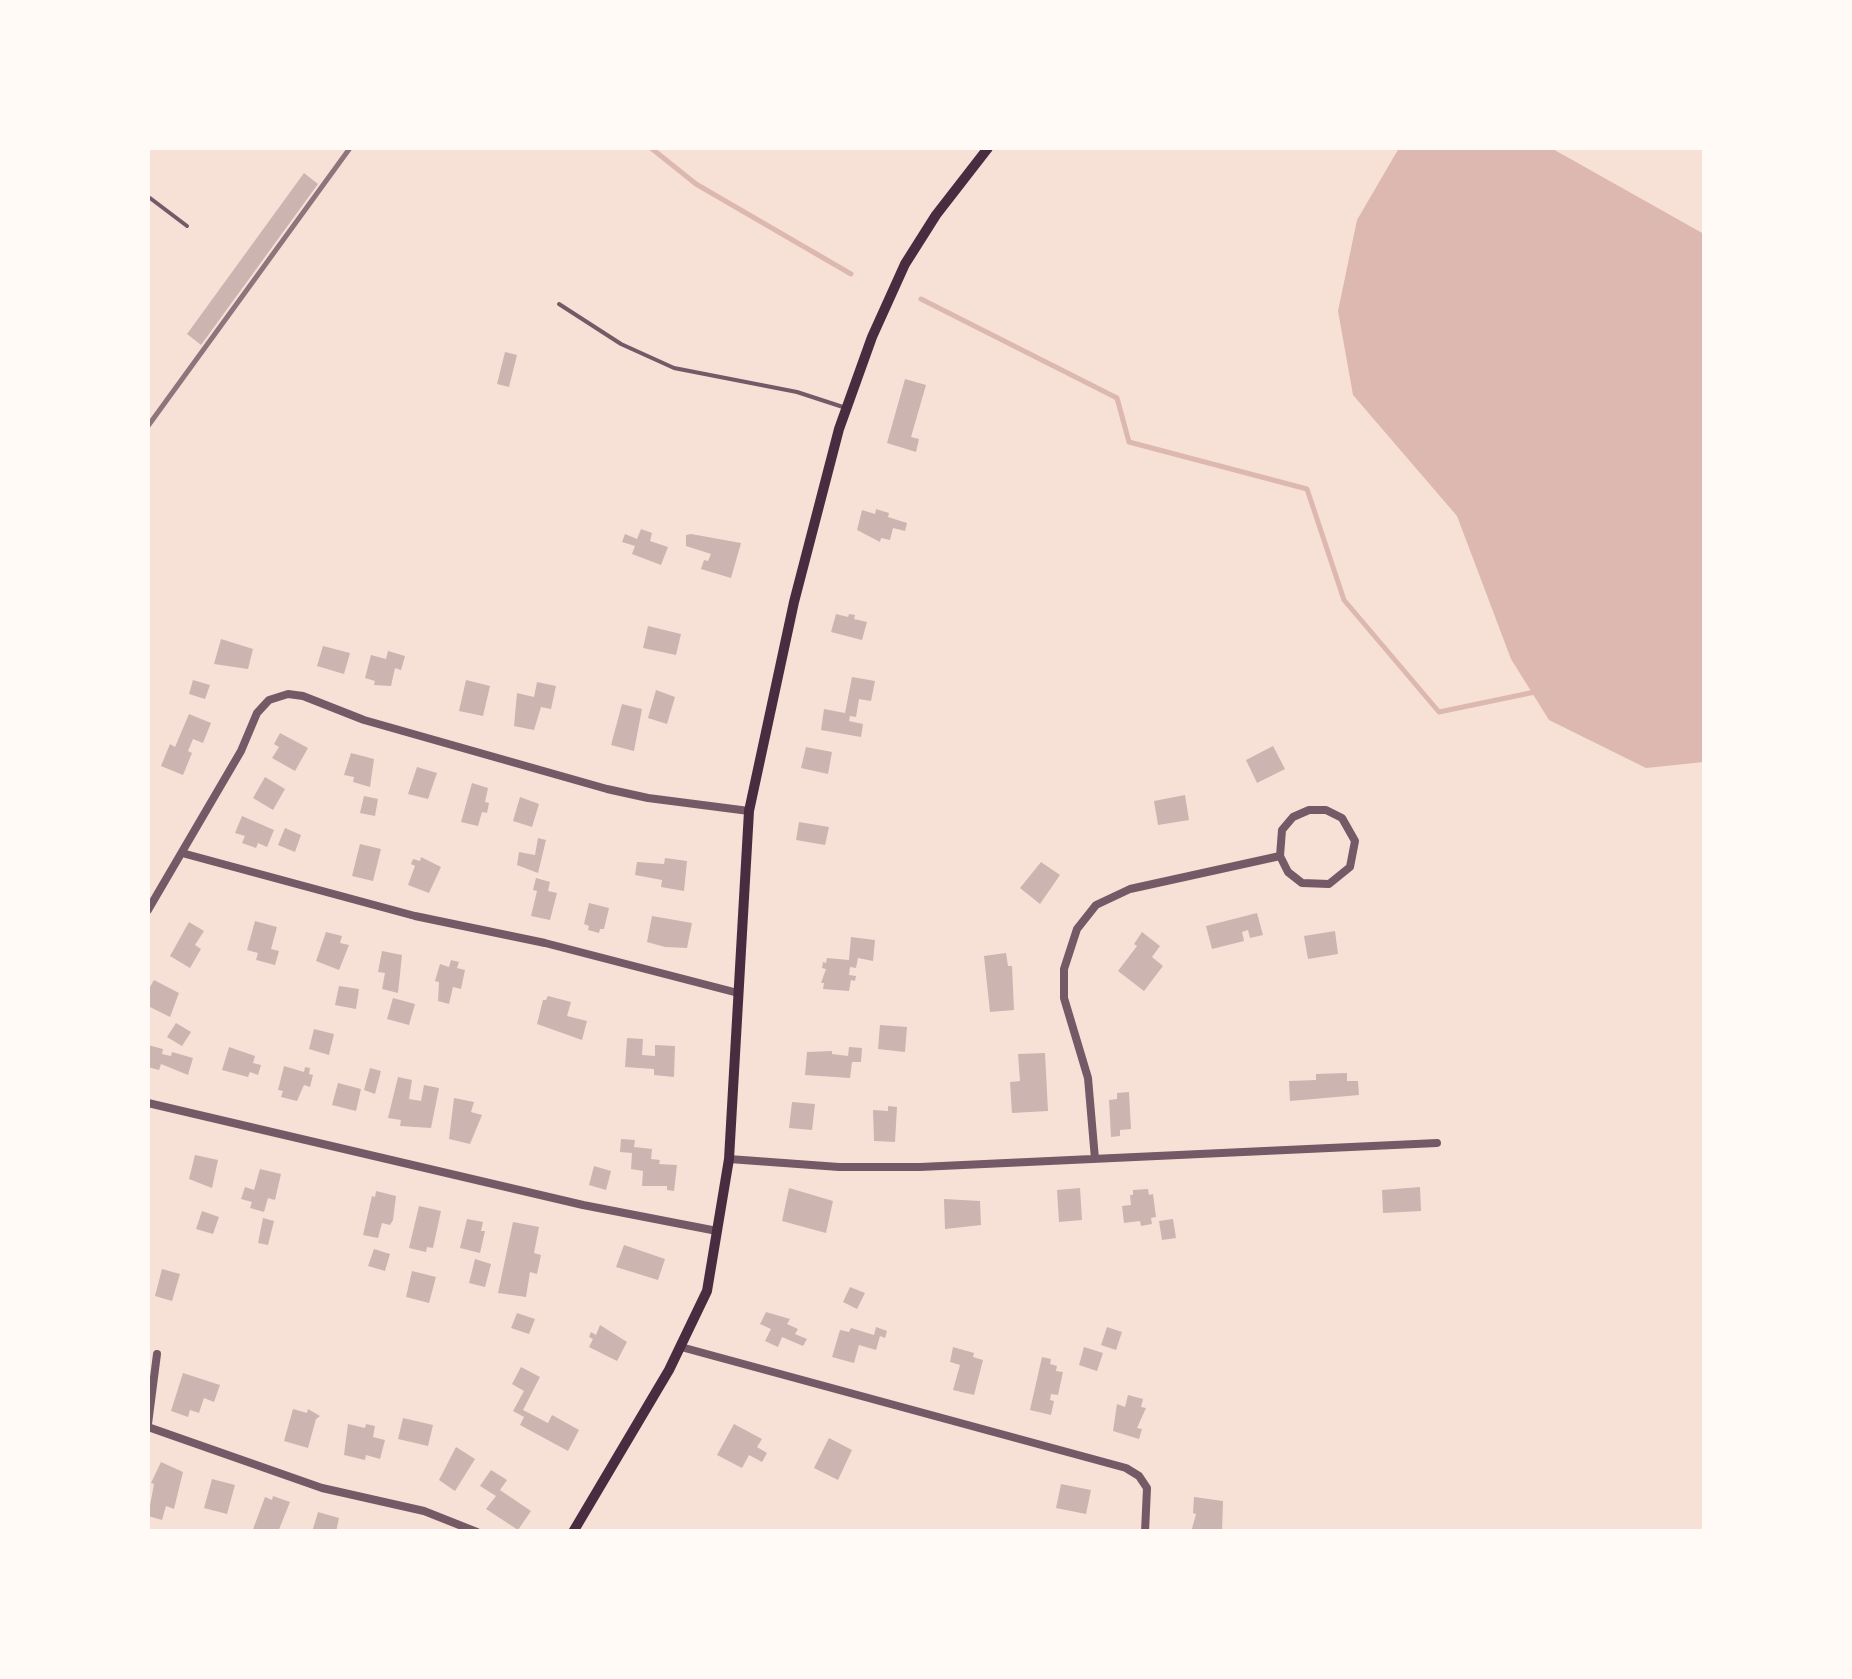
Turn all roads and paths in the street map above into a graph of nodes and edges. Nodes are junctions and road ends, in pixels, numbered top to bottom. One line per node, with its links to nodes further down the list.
1 (988, 148): 5 (main road)
2 (150, 198): 3 (lane)
3 (187, 226)
4 (559, 304): 5 (lane)
5 (846, 408): 6 (main road)
6 (749, 811): 7 (street); 10 (main road)
7 (182, 853): 9 (street); 10 (street)
8 (1280, 856): 8 (street); 14 (street)
9 (148, 910)
10 (738, 993): 13 (main road)
11 (148, 1103): 15 (street)
12 (1436, 1143): 14 (street)
13 (729, 1160): 14 (street); 15 (main road)
14 (1095, 1160)
15 (717, 1230): 16 (main road)
16 (681, 1347): 20 (main road); 21 (street)
17 (157, 1354): 18 (street)
18 (148, 1426): 19 (street)
19 (477, 1532)
20 (573, 1532)
21 (1145, 1532)

